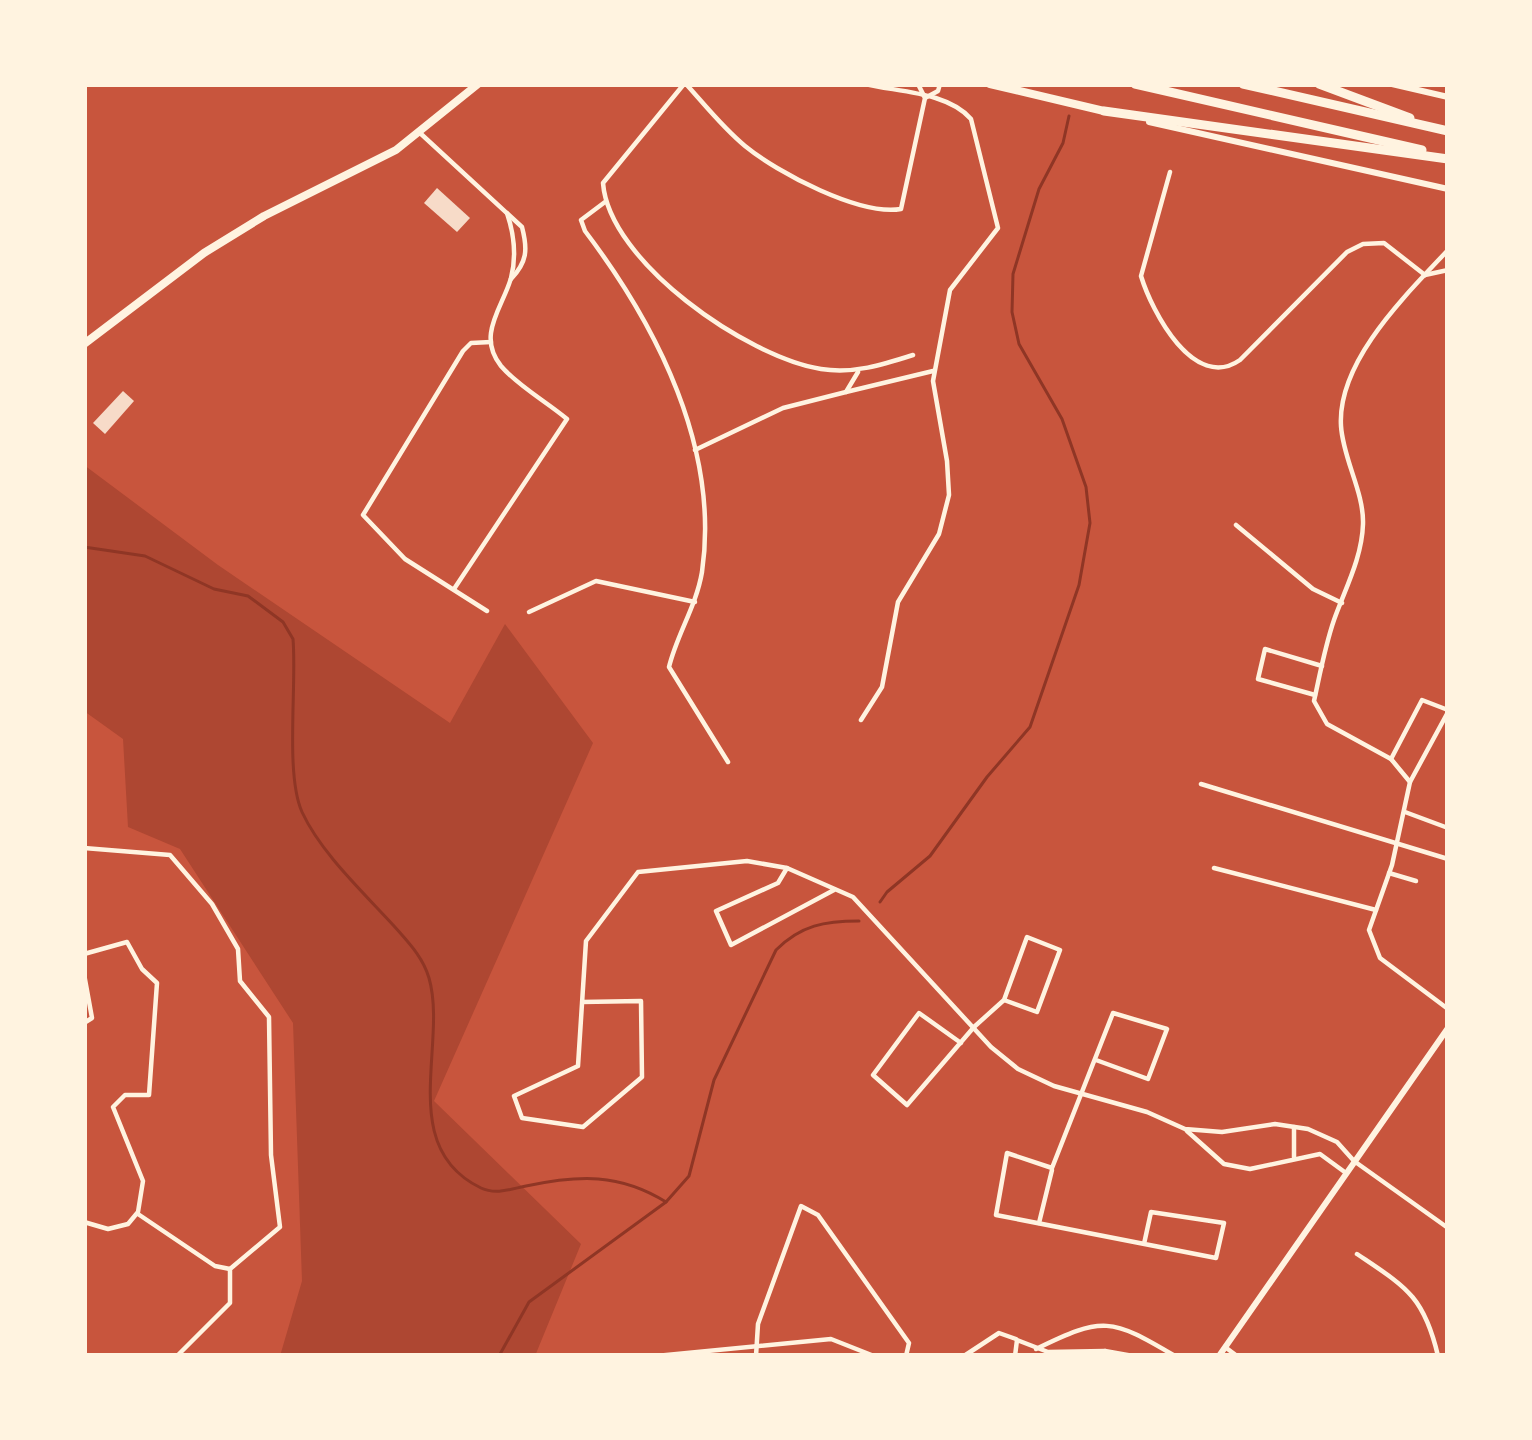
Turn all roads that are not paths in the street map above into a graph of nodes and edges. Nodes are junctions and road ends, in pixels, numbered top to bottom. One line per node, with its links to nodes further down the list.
1 (685, 84): 12 (street); 19 (street)
2 (865, 84): 12 (street)
3 (918, 84): 12 (street)
4 (940, 84): 12 (street)
5 (990, 84): 13 (main road)
6 (1135, 84): 16 (highway)
7 (1243, 84): 14 (highway)
8 (1319, 84): 14 (highway)
9 (1392, 84): 11 (main road)
10 (478, 85): 15 (main road)
11 (1448, 97)
12 (925, 98): 29 (street)
13 (1104, 111): 16 (highway); 18 (main road)
14 (1446, 130)
15 (420, 133): 20 (street); 26 (main road)
16 (1448, 158)
17 (1170, 172): 23 (street)
18 (1448, 189)
19 (604, 202): 28 (street); 31 (street)
20 (507, 213): 24 (street); 24 (street)
21 (1448, 250): 23 (street)
22 (1448, 270): 23 (street)
23 (1425, 275): 35 (street)
24 (511, 279): 25 (street)
25 (491, 342): 33 (street); 33 (street)
26 (84, 344)
27 (913, 355): 28 (street)
28 (860, 370): 30 (street)
29 (933, 371): 30 (street); 41 (street)
30 (846, 392): 31 (street)
31 (695, 450): 34 (street)
32 (1236, 525): 35 (street)
33 (454, 589): 36 (street)
34 (695, 602): 37 (street); 43 (street)
35 (1342, 602): 38 (street)
36 (487, 611)
37 (529, 612)
38 (1322, 666): 39 (street); 39 (street)
39 (1315, 695): 42 (street)
40 (1448, 711): 42 (street); 44 (street)
41 (861, 720)
42 (1391, 759): 44 (street)
43 (728, 762)
44 (1410, 782): 46 (street)
45 (1201, 784): 48 (street)
46 (1405, 812): 47 (street); 48 (street)
47 (1448, 828)
48 (1396, 846): 50 (street); 53 (street)
49 (84, 848): 80 (street)
50 (1448, 859)
51 (787, 868): 55 (street); 55 (street); 60 (street)
52 (1214, 868): 56 (street)
53 (1389, 873): 54 (street); 56 (street)
54 (1416, 881)
55 (834, 890): 63 (street)
56 (1376, 910): 61 (street)
57 (84, 954): 74 (street)
58 (84, 974): 62 (street)
59 (1004, 1000): 59 (street); 63 (street)
60 (582, 1002): 60 (street)
61 (1448, 1010)
62 (84, 1023)
63 (974, 1027): 65 (street); 67 (street)
64 (1448, 1028): 71 (main road)
65 (961, 1043): 65 (street)
66 (1096, 1060): 66 (street); 67 (street)
67 (1082, 1096): 69 (street); 72 (street)
68 (1294, 1127): 69 (street); 70 (street); 71 (street)
69 (1185, 1129): 70 (street)
70 (1294, 1157): 73 (street)
71 (1354, 1161): 73 (main road); 77 (street)
72 (1052, 1168): 76 (street); 76 (street)
73 (1346, 1173): 83 (main road)
74 (137, 1214): 75 (street); 80 (street)
75 (84, 1222)
76 (1040, 1223): 78 (street)
77 (1448, 1228)
78 (1144, 1244): 78 (street)
79 (1357, 1254): 84 (street)
80 (230, 1269): 88 (street)
81 (1017, 1340): 85 (street); 93 (street); 94 (street)
82 (759, 1346): 89 (street); 90 (street); 91 (street); 92 (street)
83 (1225, 1347): 97 (main road); 98 (street)
84 (1436, 1347): 86 (street); 99 (street)
85 (1036, 1349): 87 (street); 96 (street)
86 (1448, 1349)
87 (1106, 1353): 95 (street)
88 (179, 1354)
89 (656, 1356)
90 (756, 1356)
91 (874, 1356)
92 (907, 1356)
93 (964, 1356)
94 (1015, 1356)
95 (1132, 1356)
96 (1175, 1356)
97 (1219, 1356)
98 (1237, 1356)
99 (1438, 1356)

